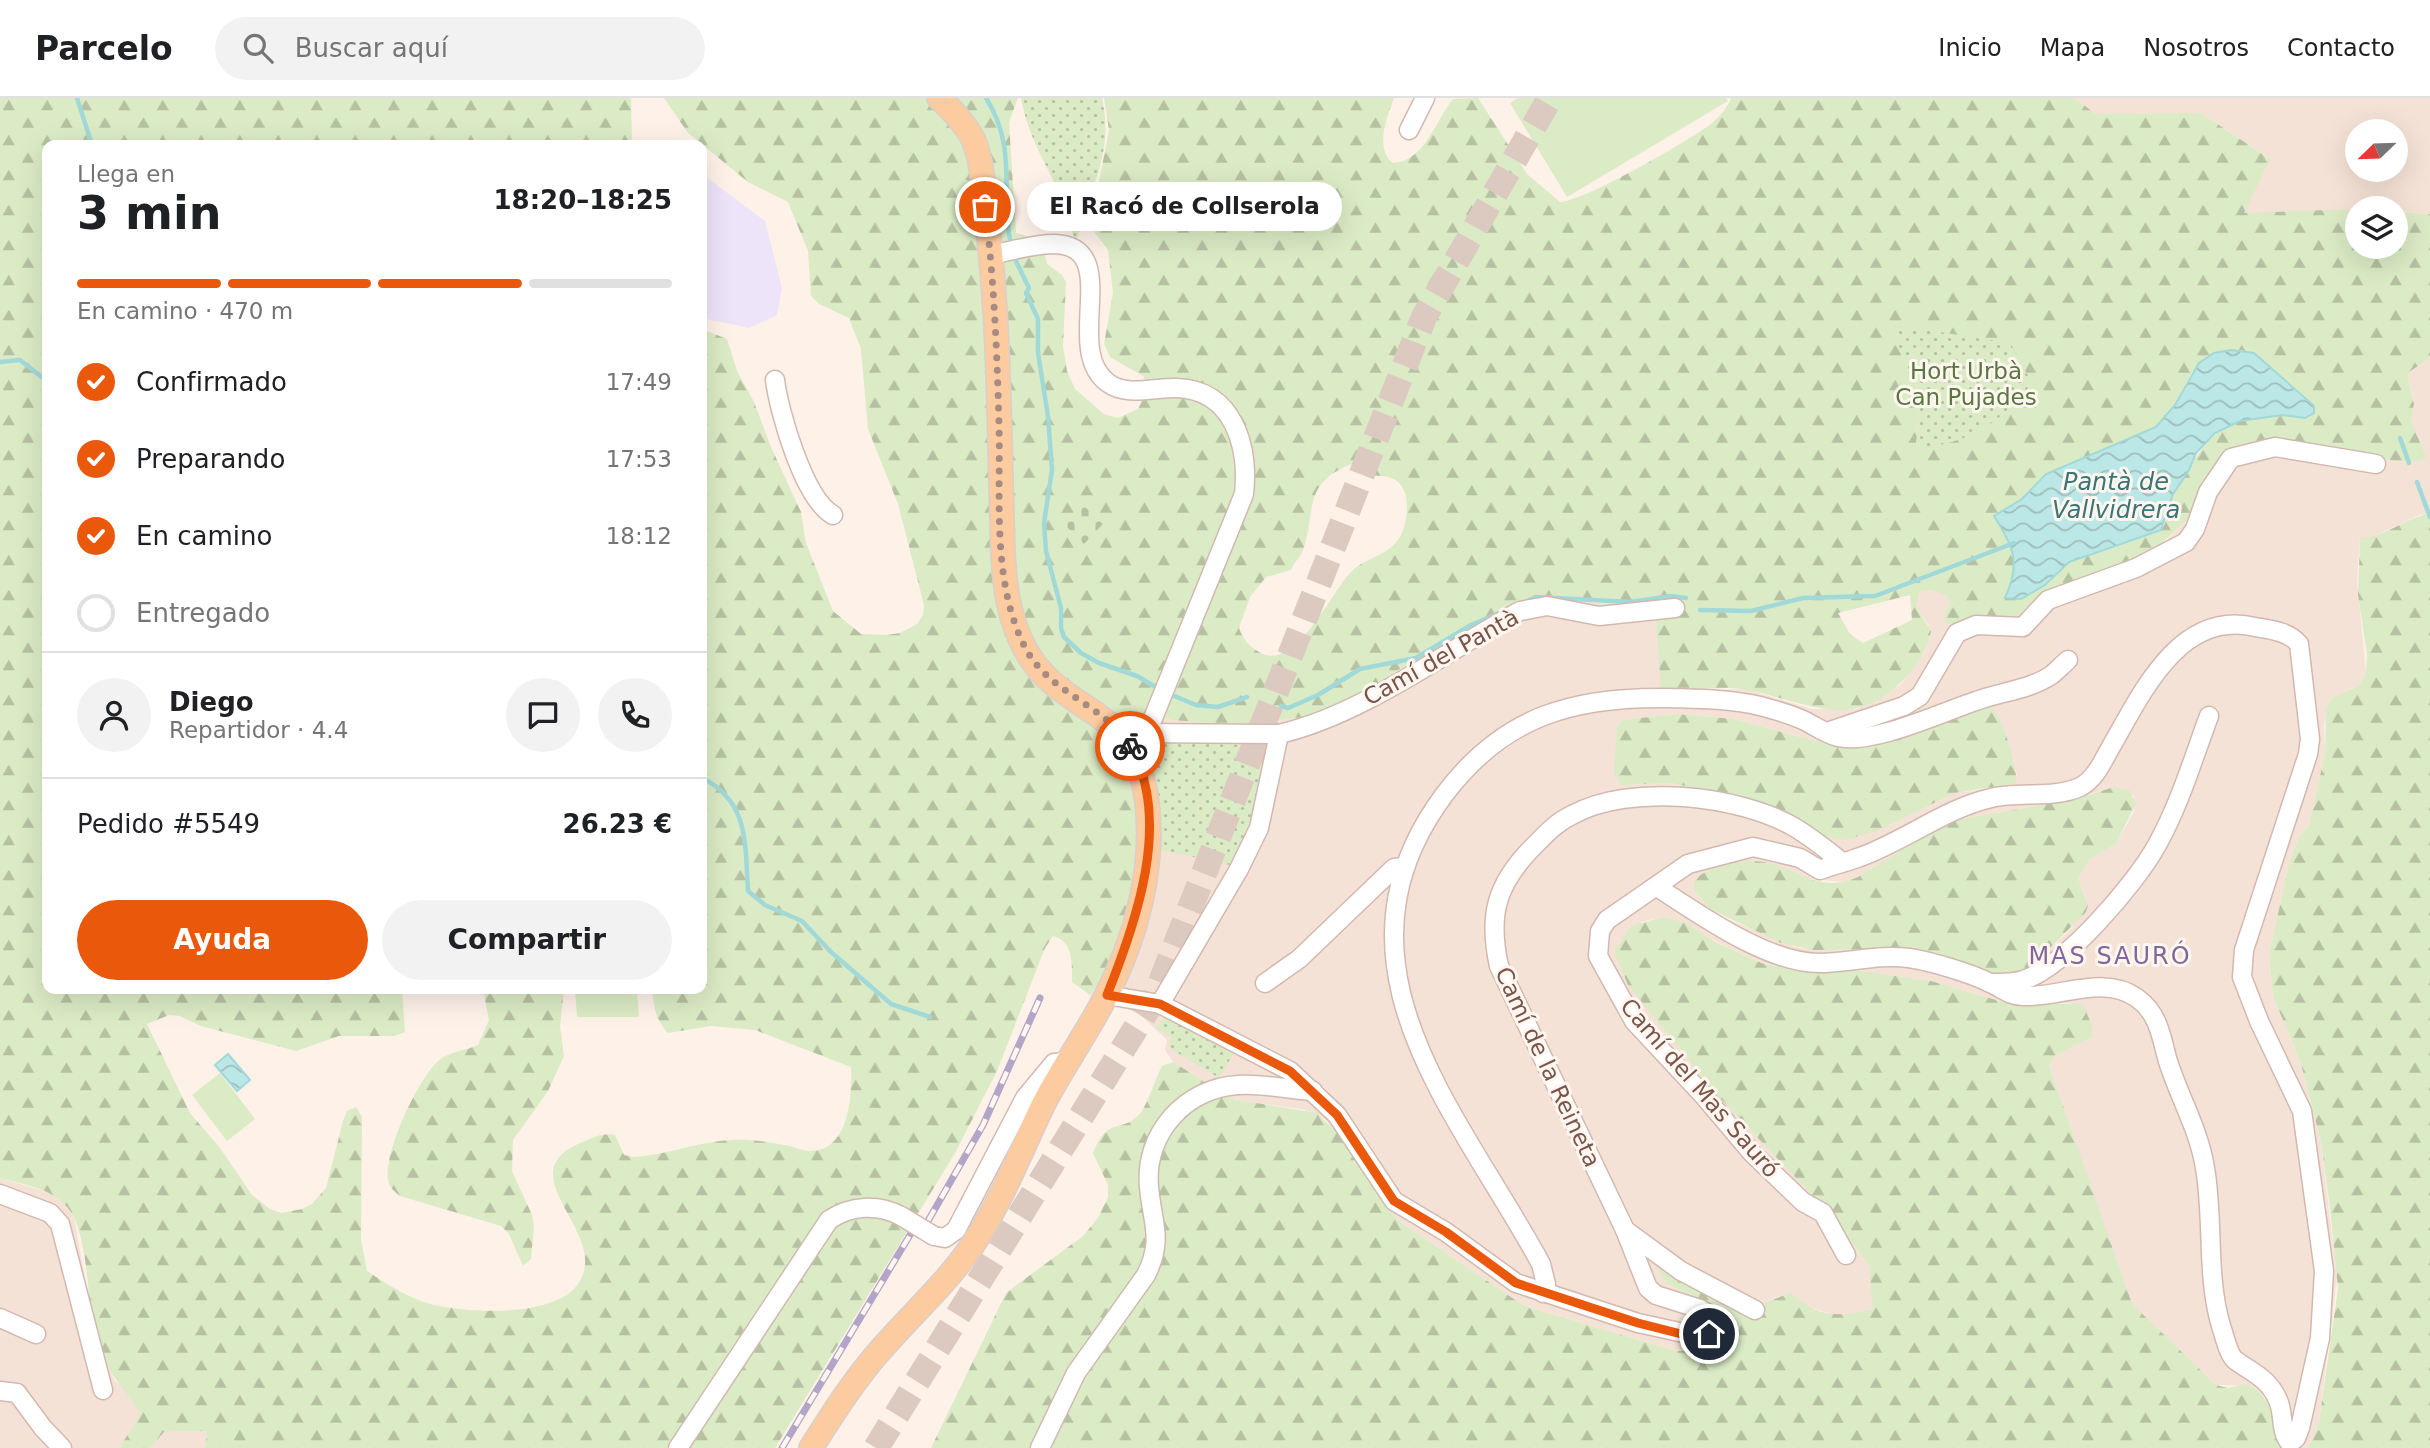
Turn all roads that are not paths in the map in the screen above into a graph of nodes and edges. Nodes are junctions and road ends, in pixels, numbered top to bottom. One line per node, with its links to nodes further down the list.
1 (939, 98): 4 (main road)
2 (1425, 98): 3 (street)
3 (1409, 130)
4 (991, 255): 12 (main road); 13 (street)
5 (775, 380): 7 (street)
6 (2376, 464): 11 (street)
7 (833, 515)
8 (1675, 608): 14 (street, Camí del Pantà)
9 (2068, 660): 11 (street)
10 (2209, 716): 19 (street)
11 (1827, 732): 16 (street)
12 (1122, 733): 13 (street, Camí del Pantà); 20 (main road)
13 (1147, 733): 14 (street, Camí del Pantà)
14 (1287, 733): 21 (street)
15 (1842, 862): 17 (street, Camí del Mas Sauró); 19 (street); 25 (street, Camí de la Reineta)
16 (1404, 867): 18 (street); 27 (street)
17 (1657, 887): 19 (street); 26 (street, Camí del Mas Sauró)
18 (1265, 983)
19 (1991, 983)
20 (1107, 995): 21 (street); 22 (main road)
21 (1160, 1004): 23 (street)
22 (1066, 1062): 34 (street, bridge); 35 (main road)
23 (1313, 1091): 27 (street); 36 (street)
24 (0, 1194): 31 (street)
25 (1625, 1230): 27 (street); 28 (street, Camí de la Reineta)
26 (1846, 1255)
27 (1543, 1293)
28 (1755, 1310)
29 (0, 1318): 30 (street)
30 (36, 1334)
31 (103, 1390)
32 (0, 1391): 33 (street)
33 (62, 1448)
34 (678, 1448)
35 (811, 1448)
36 (1041, 1448)

